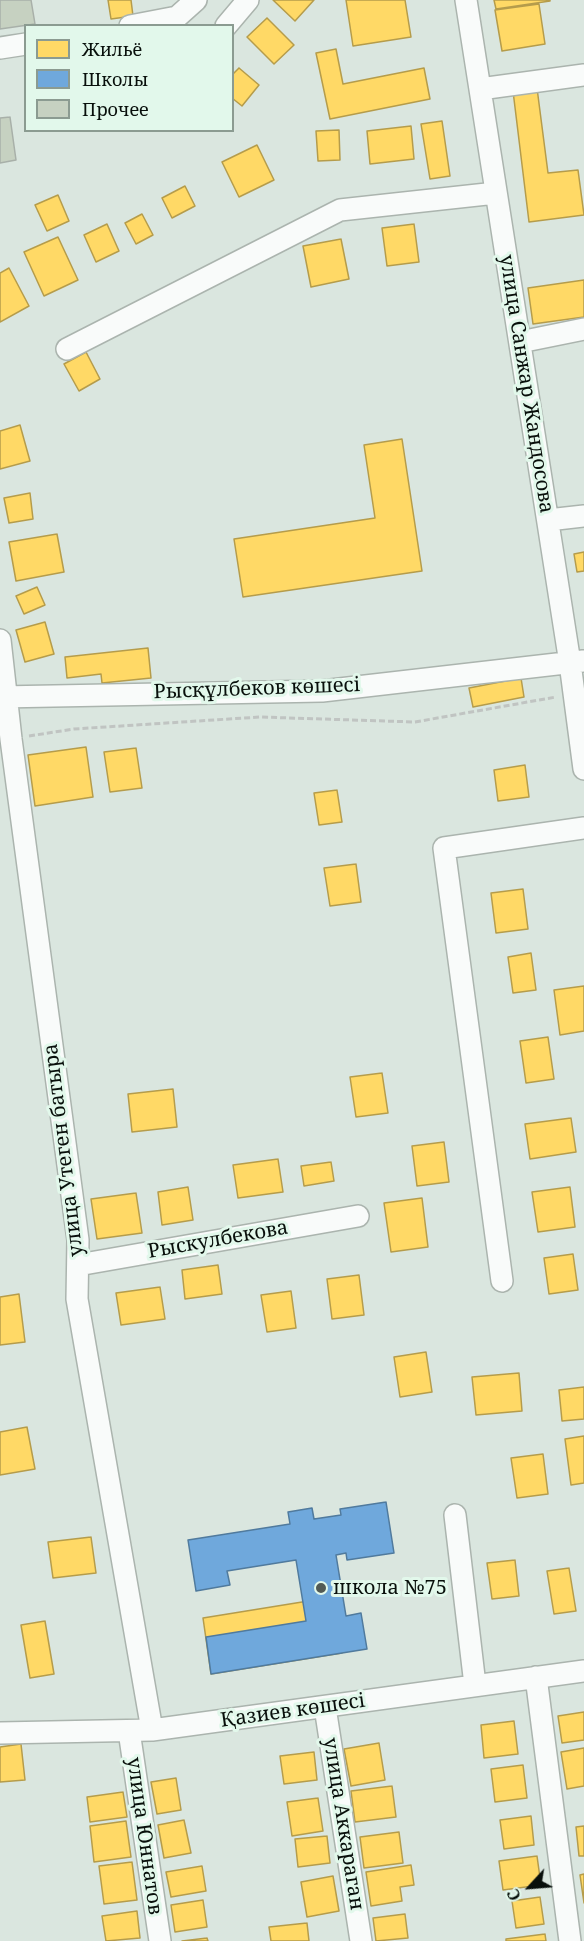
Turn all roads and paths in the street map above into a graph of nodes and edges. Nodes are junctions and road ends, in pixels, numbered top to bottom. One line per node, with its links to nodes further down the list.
1 (196, 0): 4 (street)
2 (248, 0): 5 (street)
3 (466, 0): 9 (street, улица Санжар Жандосова)
4 (140, 24)
5 (228, 24)
6 (24, 44): 7 (street)
7 (0, 48)
8 (584, 75): 9 (street)
9 (480, 89): 10 (street, улица Санжар Жандосова)
10 (496, 193): 12 (street, улица Санжар Жандосова); 13 (street)
11 (584, 329): 12 (street)
12 (520, 342): 15 (street, улица Санжар Жандосова)
13 (67, 350)
14 (584, 516): 15 (street)
15 (548, 520): 17 (street, улица Санжар Жандосова)
16 (0, 640): 19 (street, улица Утеген батыра)
17 (577, 662): 18 (street, улица Санжар Жандосова); 19 (street, Рысқұлбеков көшесі)
18 (574, 694): 20 (path); 21 (street, улица Санжар Жандосова)
19 (4, 696): 20 (street, улица Утеген батыра)
20 (11, 739): 24 (street, улица Утеген батыра)
21 (584, 769)
22 (584, 828): 25 (street)
23 (358, 1216): 24 (street, Рыскулбекова)
24 (78, 1265): 31 (street, улица Утеген батыра)
25 (502, 1281)
26 (455, 1515): 29 (street)
27 (584, 1671): 28 (street, Қазиев көшесі)
28 (536, 1677): 29 (street, Қазиев көшесі); 36 (street)
29 (475, 1685): 30 (street, Қазиев көшесі)
30 (325, 1707): 31 (street, Қазиев көшесі); 35 (street, улица Аккараган)
31 (152, 1730): 32 (street, Қазиев көшесі)
32 (129, 1731): 33 (street, Қазиев көшесі); 34 (street, улица Юннатов)
33 (0, 1733)
34 (160, 1941)
35 (361, 1941)
36 (570, 1941)

